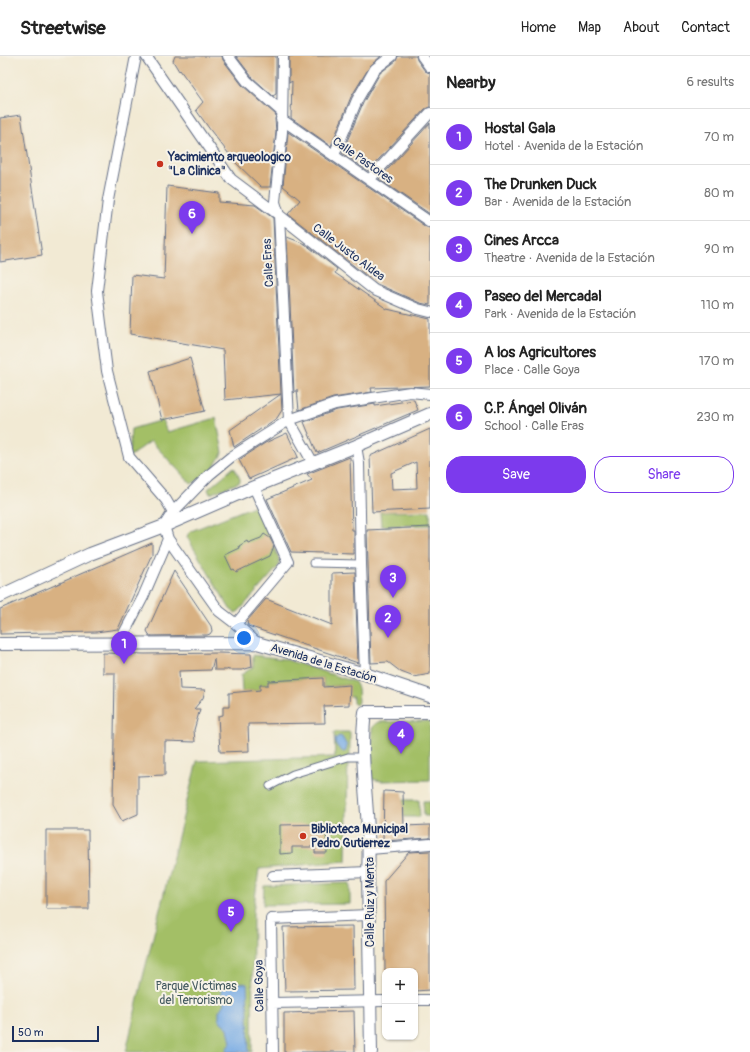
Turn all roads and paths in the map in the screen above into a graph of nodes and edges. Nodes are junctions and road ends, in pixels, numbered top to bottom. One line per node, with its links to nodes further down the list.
1 (136, 56): 21 (street)
2 (146, 56): 12 (street, Calle Justo Aldea)
3 (228, 56): 9 (street, Calle Pastores)
4 (283, 56): 9 (street, Calle Eras)
5 (392, 56): 10 (street)
6 (422, 56): 7 (street)
7 (430, 67)
8 (430, 113): 11 (street)
9 (281, 115): 10 (street, Calle Pastores); 12 (street, Calle Eras)
10 (334, 155): 11 (street, Calle Pastores)
11 (369, 180): 13 (street, Calle Pastores)
12 (279, 214): 14 (street, Calle Justo Aldea); 17 (street, Calle Eras)
13 (430, 222)
14 (430, 312)
15 (430, 394): 17 (street)
16 (430, 414): 18 (street)
17 (289, 420): 19 (street, Calle Eras); 21 (street)
18 (356, 446): 19 (street); 25 (street)
19 (314, 463): 20 (street)
20 (254, 487): 22 (street); 27 (street)
21 (173, 512): 22 (street)
22 (164, 526): 23 (street); 26 (street)
23 (168, 539): 27 (street); 28 (street)
24 (313, 563): 25 (street)
25 (360, 564): 31 (street)
26 (0, 596)
27 (236, 624): 29 (street)
28 (119, 643): 29 (street, Avenida de la Estación); 30 (street, Avenida de la Estación)
29 (257, 643): 31 (street, Avenida de la Estación)
30 (0, 644)
31 (365, 674): 32 (street, Avenida de la Estación)
32 (430, 696)
33 (430, 712): 34 (street, Calle Ruiz y Menta)
34 (364, 758): 35 (street); 37 (street, Calle Ruiz y Menta)
35 (270, 786)
36 (430, 844): 37 (street)
37 (370, 849): 38 (street, Calle Ruiz y Menta)
38 (368, 872): 39 (street); 40 (street, Calle Ruiz y Menta)
39 (274, 876)
40 (369, 915): 43 (street, Calle Ruiz y Menta); 45 (street, Calle Goya)
41 (418, 1000): 42 (street)
42 (430, 1000)
43 (371, 1002): 44 (street); 45 (street); 47 (street, Calle Ruiz y Menta)
44 (382, 1002)
45 (272, 1003): 46 (street, Calle Goya)
46 (273, 1052)
47 (371, 1052)

